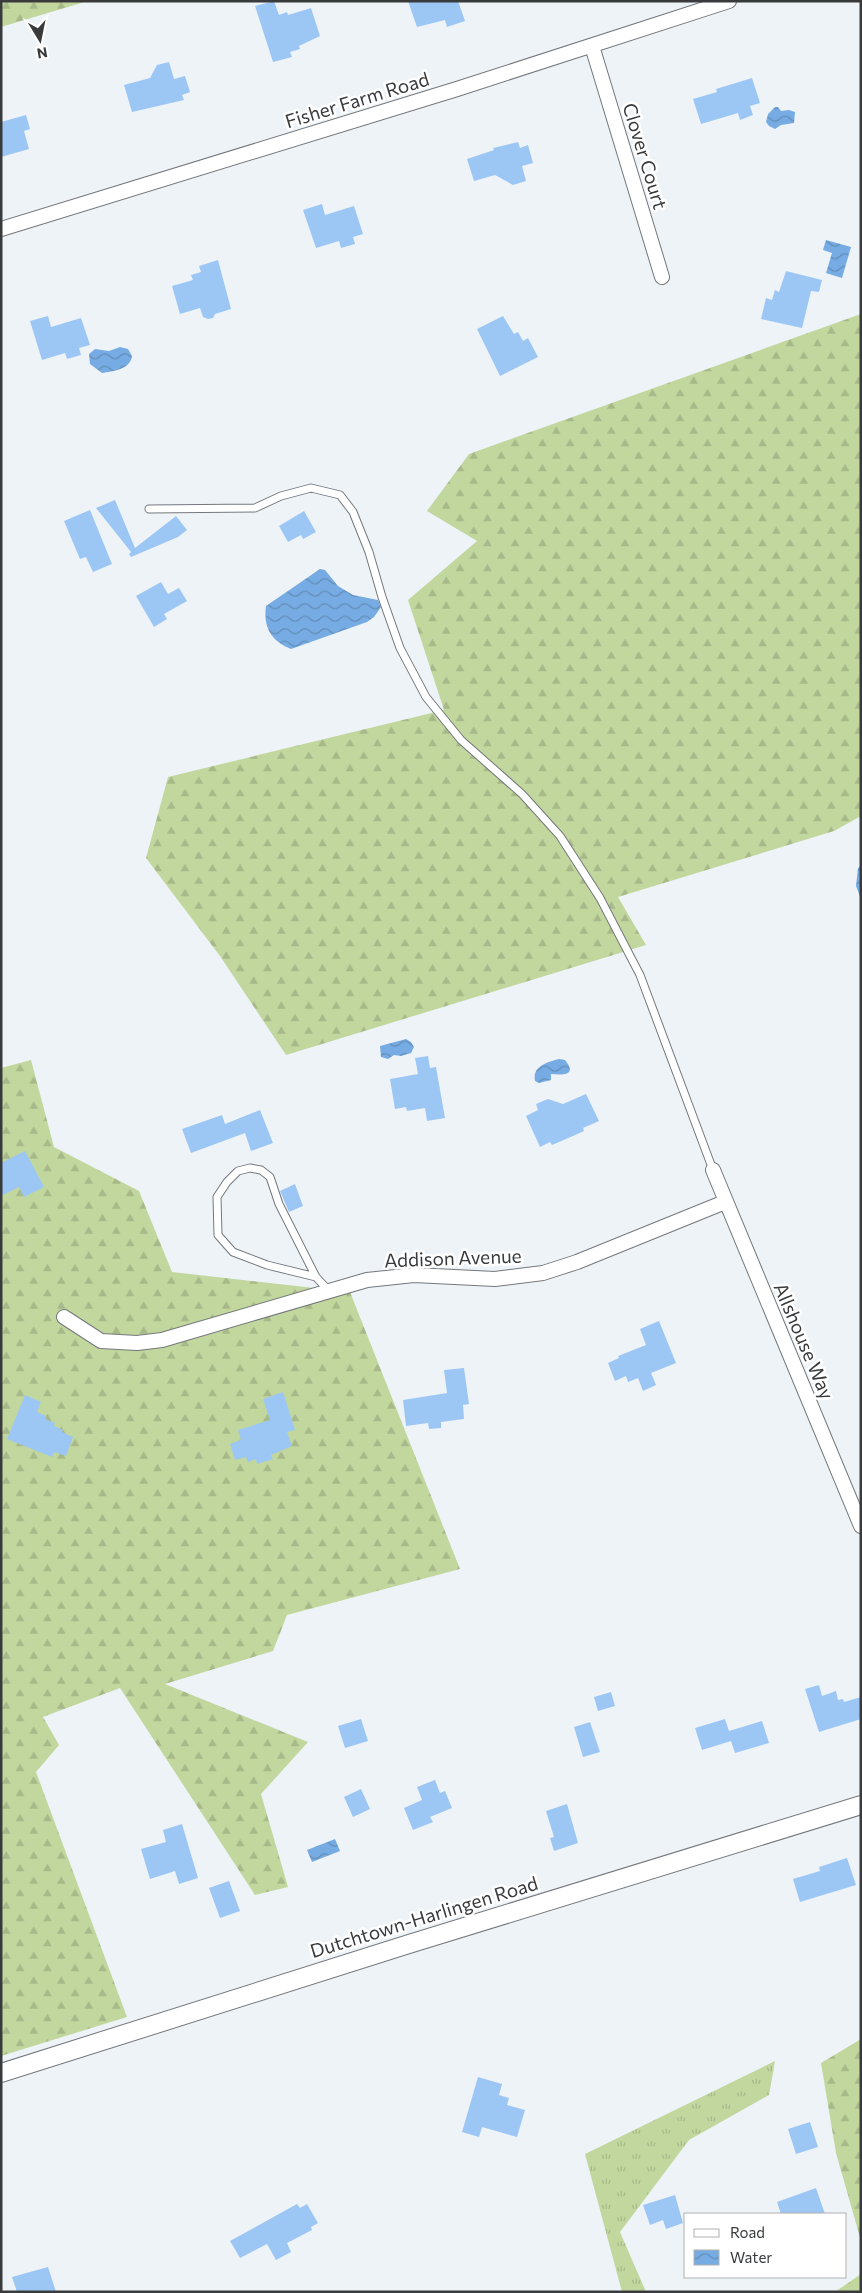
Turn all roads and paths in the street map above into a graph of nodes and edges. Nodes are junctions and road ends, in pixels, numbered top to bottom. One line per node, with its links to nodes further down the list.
1 (725, 2): 2 (street, Fisher Farm Road)
2 (592, 46): 3 (street, Fisher Farm Road); 4 (street, Clover Court)
3 (1, 229)
4 (662, 277)
5 (149, 509): 6 (lane)
6 (713, 1170): 7 (street, Allshouse Way)
7 (725, 1202): 9 (street, Addison Avenue); 11 (street, Allshouse Way)
8 (316, 1277): 8 (lane); 9 (lane)
9 (329, 1291): 10 (street, Addison Avenue)
10 (64, 1317)
11 (861, 1526)
12 (861, 1806): 13 (street, Dutchtown-Harlingen Road)
13 (1, 2073)

